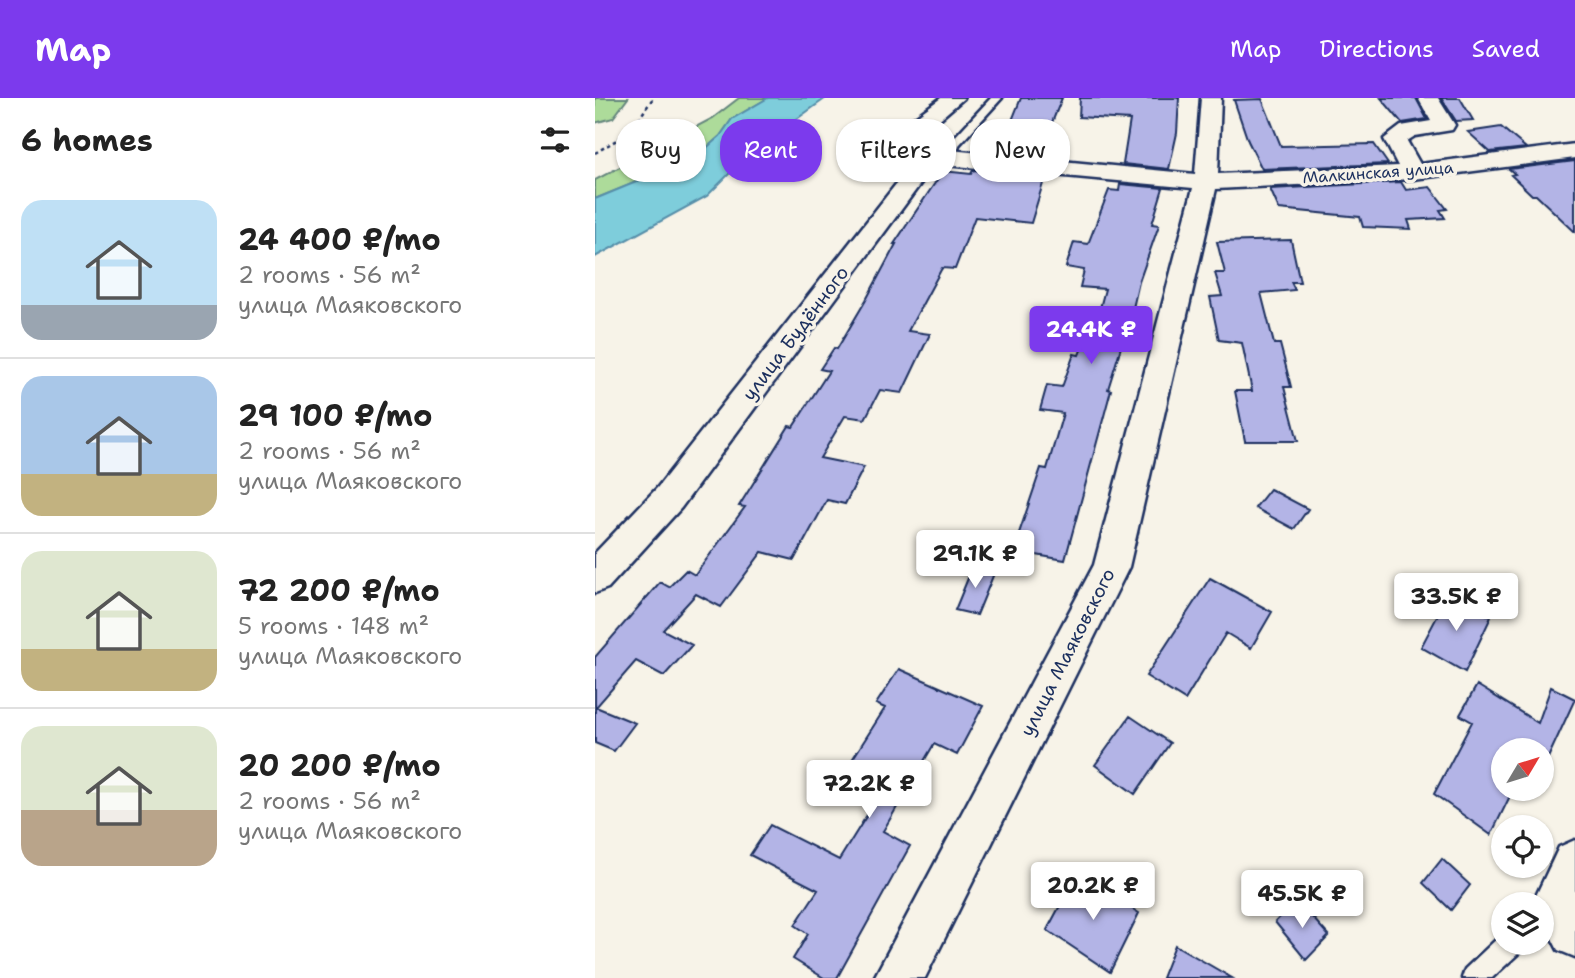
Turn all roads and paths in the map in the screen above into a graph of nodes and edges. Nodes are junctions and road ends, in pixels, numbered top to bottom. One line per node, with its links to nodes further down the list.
1 (653, 98): 9 (path)
2 (954, 98): 6 (street)
3 (997, 98): 7 (lane)
4 (1211, 98): 13 (street, улица Маяковского)
5 (1428, 98): 11 (street)
6 (927, 119)
7 (956, 142)
8 (1575, 150): 11 (street, Малкинская улица)
9 (595, 153)
10 (956, 159): 13 (street, Малкинская улица)
11 (1413, 172): 13 (street, Малкинская улица)
12 (921, 182): 14 (street, улица Будённого)
13 (1206, 182): 16 (street, улица Маяковского)
14 (595, 577)
15 (1498, 955): 17 (lane)
16 (899, 978)
17 (1474, 978)

